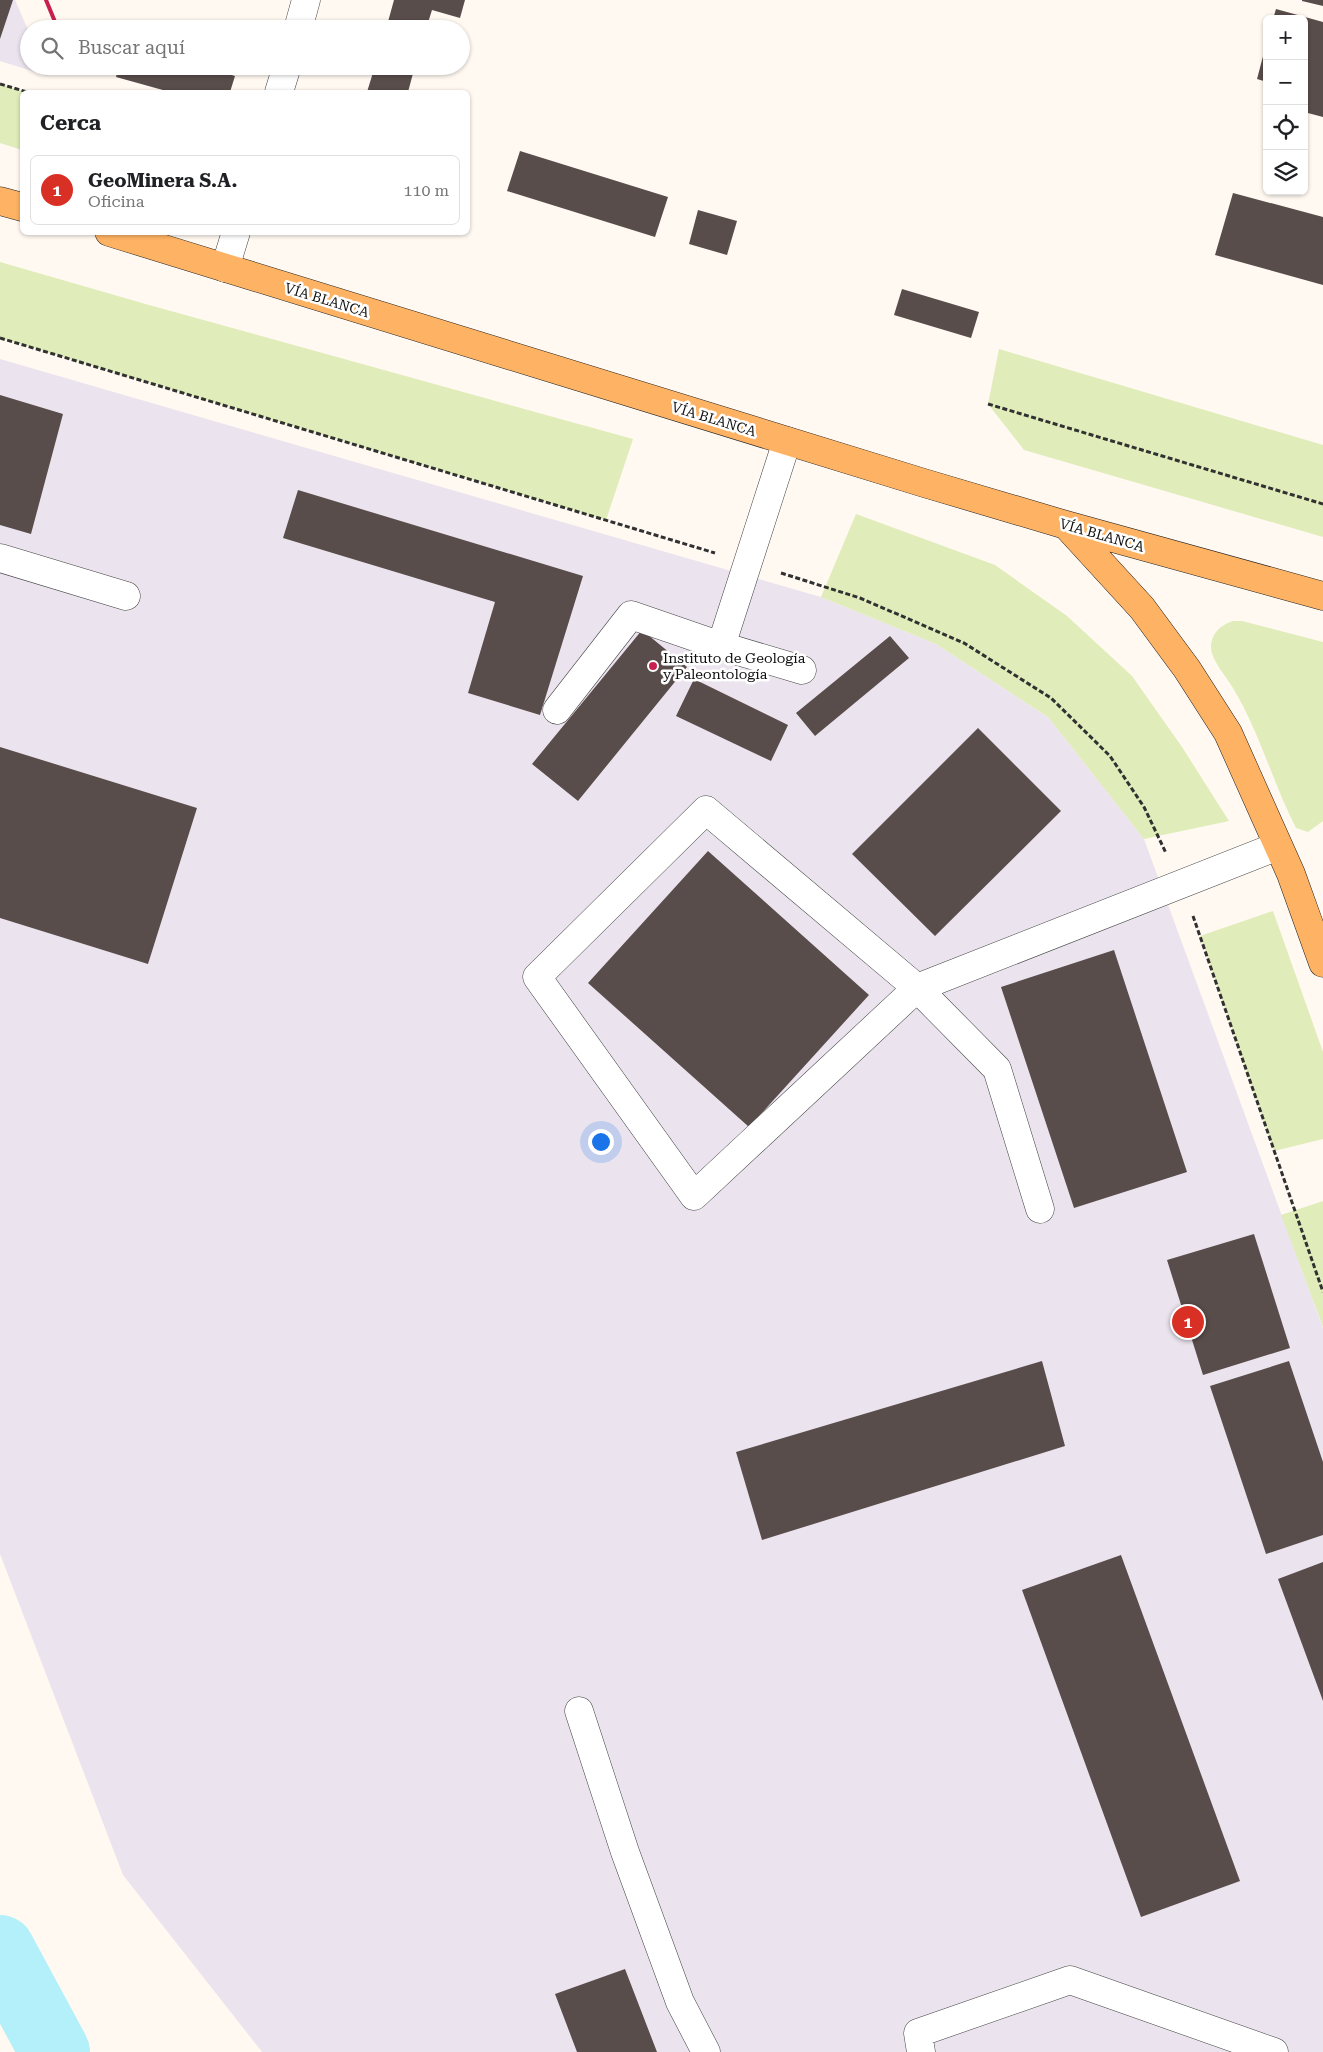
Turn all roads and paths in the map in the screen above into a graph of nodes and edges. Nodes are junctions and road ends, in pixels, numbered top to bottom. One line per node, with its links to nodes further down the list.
1 (306, 0): 2 (lane)
2 (300, 20)
3 (284, 75): 6 (lane)
4 (0, 84): 5 (path)
5 (20, 90)
6 (280, 90)
7 (0, 201): 8 (main road)
8 (20, 206)
9 (118, 235): 11 (main road, VÍA BLANCA)
10 (235, 235): 11 (lane)
11 (225, 268): 13 (main road, VÍA BLANCA)
12 (988, 404): 14 (path)
13 (787, 441): 15 (main road, VÍA BLANCA); 19 (lane)
14 (1323, 504)
15 (1066, 525): 18 (main road, VÍA BLANCA); 22 (main road)
16 (0, 558): 17 (lane)
17 (126, 596)
18 (1323, 596)
19 (721, 646): 20 (lane); 21 (lane)
20 (802, 670)
21 (557, 710)
22 (1278, 846): 23 (main road); 24 (lane)
23 (1323, 963)
24 (916, 988): 24 (lane); 25 (lane)
25 (1040, 1209)
26 (579, 1711): 27 (lane)
27 (706, 2052)
28 (921, 2052): 29 (lane)
29 (1274, 2052)

